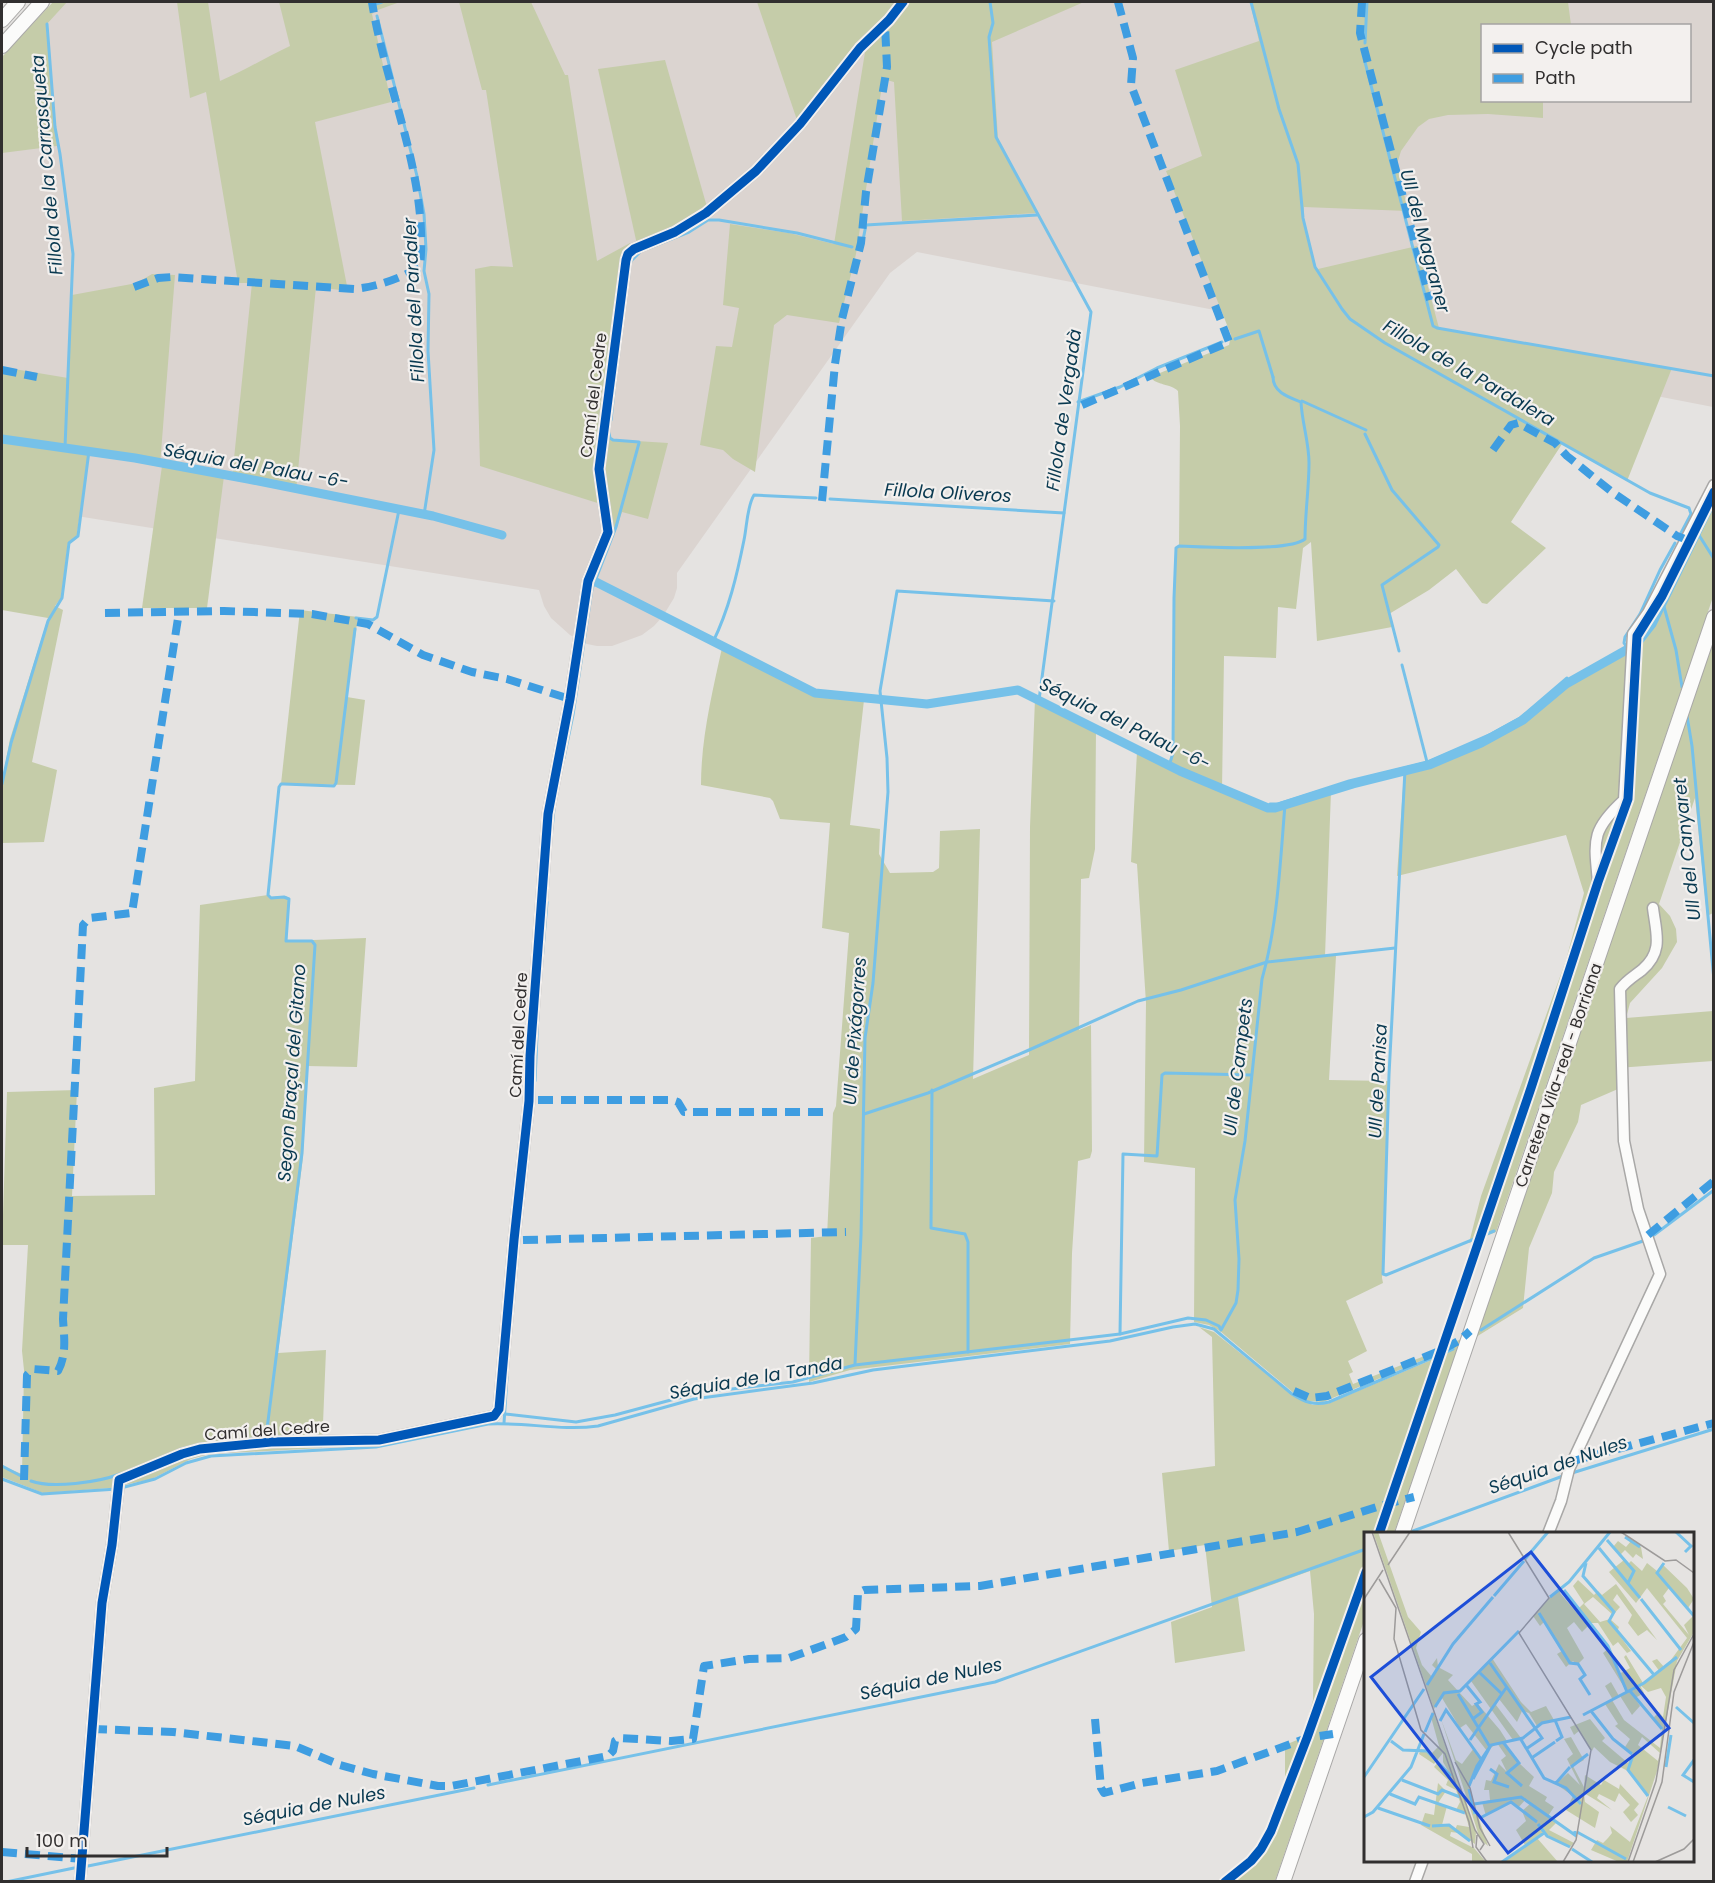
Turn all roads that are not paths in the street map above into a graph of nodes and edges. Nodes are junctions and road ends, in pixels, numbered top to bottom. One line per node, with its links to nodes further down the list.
1 (18, 2): 4 (main road)
2 (42, 2): 5 (main road)
3 (903, 2): 14 (street, Camí del Cedre)
4 (2, 20)
5 (2, 46)
6 (1713, 485): 8 (street)
7 (1713, 617): 10 (main road, Carretera Vila-real - Borriana)
8 (1598, 882)
9 (1653, 908): 11 (street)
10 (1402, 1532)
11 (1548, 1532)
12 (1364, 1643): 15 (main road)
13 (1422, 1862): 16 (street)
14 (80, 1881)
15 (1283, 1881)
16 (1415, 1881)

